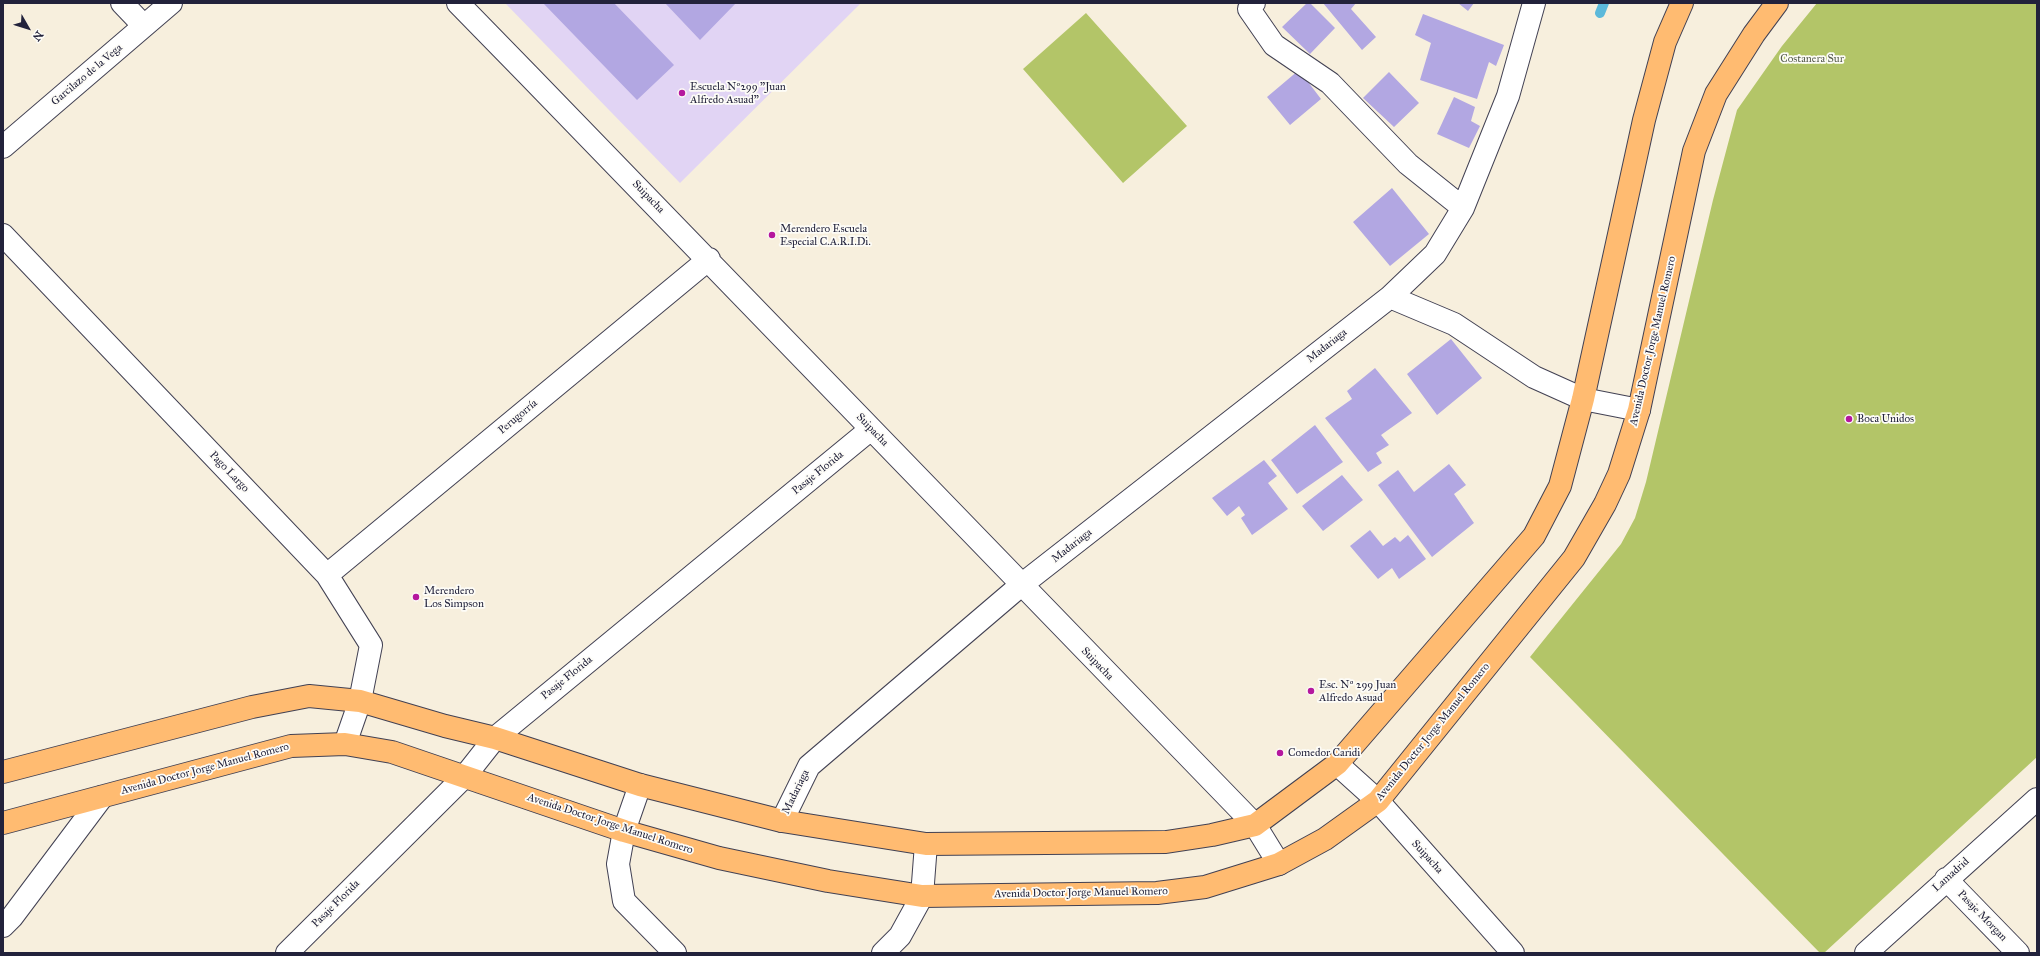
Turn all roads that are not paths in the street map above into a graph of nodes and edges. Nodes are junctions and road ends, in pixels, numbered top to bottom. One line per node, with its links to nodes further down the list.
1 (122, 3): 8 (street)
2 (171, 3): 8 (street, Garcilazo de la Vega)
3 (458, 3): 12 (street, Suipacha)
4 (1254, 3): 10 (street)
5 (1682, 3): 14 (main road)
6 (1777, 3): 15 (main road, Avenida Doctor Jorge Manuel Romero)
7 (1531, 5): 10 (street, Madariaga)
8 (144, 26): 9 (street, Garcilazo de la Vega)
9 (3, 146)
10 (1463, 208): 13 (street, Madariaga)
11 (3, 235): 17 (street, Pago Largo)
12 (709, 259): 16 (street, Suipacha); 17 (street, Perugorría)
13 (1390, 297): 14 (street); 18 (street, Madariaga)
14 (1583, 399): 15 (street); 22 (main road)
15 (1639, 410): 28 (main road, Avenida Doctor Jorge Manuel Romero)
16 (871, 429): 18 (street, Suipacha); 20 (street, Pasaje Florida)
17 (327, 575): 19 (street, Pago Largo)
18 (1020, 586): 29 (street, Madariaga); 31 (street, Suipacha)
19 (360, 701): 20 (main road); 21 (street, Pago Largo); 23 (main road)
20 (495, 738): 24 (street, Pasaje Florida); 25 (main road)
21 (345, 744): 24 (main road, Avenida Doctor Jorge Manuel Romero); 26 (main road, Avenida Doctor Jorge Manuel Romero)
22 (1337, 764): 28 (street, Suipacha); 31 (main road)
23 (3, 772)
24 (465, 776): 32 (main road, Avenida Doctor Jorge Manuel Romero); 38 (street, Pasaje Florida)
25 (640, 785): 29 (main road); 32 (street)
26 (102, 797): 30 (main road, Avenida Doctor Jorge Manuel Romero); 37 (street)
27 (2037, 799): 35 (street, Lamadrid)
28 (1378, 801): 34 (main road, Avenida Doctor Jorge Manuel Romero); 41 (street, Suipacha)
29 (782, 821): 33 (main road)
30 (3, 823)
31 (1254, 825): 33 (main road); 34 (street, Suipacha)
32 (624, 831): 36 (main road, Avenida Doctor Jorge Manuel Romero); 39 (street)
33 (926, 844): 36 (street)
34 (1279, 864): 36 (main road, Avenida Doctor Jorge Manuel Romero)
35 (1946, 879): 42 (street, Lamadrid); 43 (street, Pasaje Morgan)
36 (922, 896): 40 (street)
37 (3, 926)
38 (287, 953)
39 (675, 953)
40 (883, 953)
41 (1513, 953)
42 (1866, 953)
43 (2018, 953)

